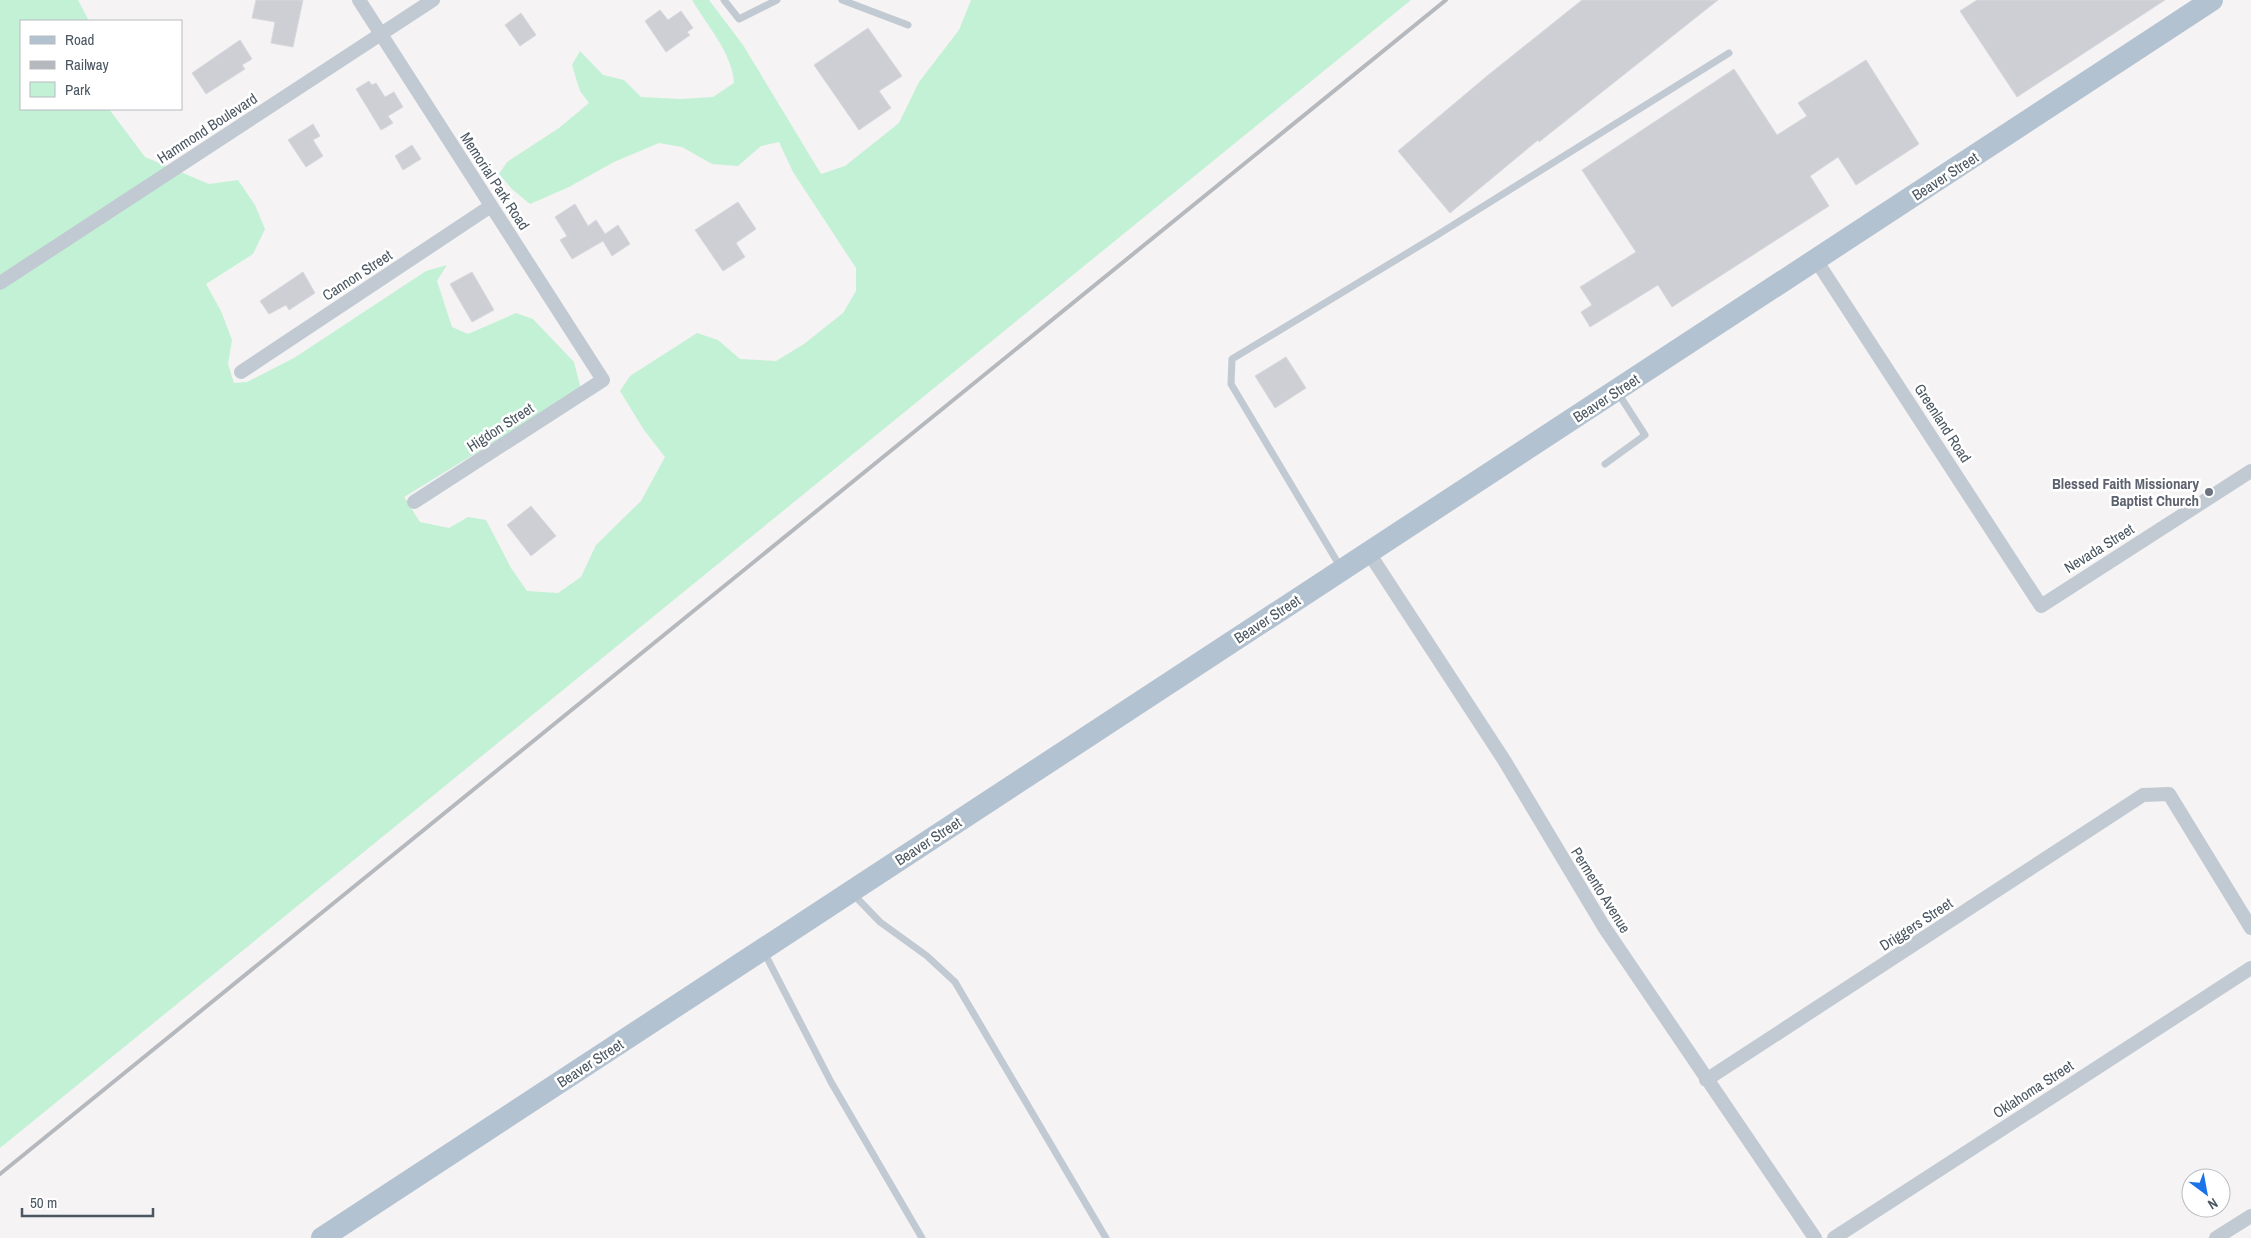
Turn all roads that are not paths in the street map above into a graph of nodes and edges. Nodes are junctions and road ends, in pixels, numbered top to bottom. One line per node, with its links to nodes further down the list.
1 (359, 0): 8 (street, Memorial Park Road)
2 (433, 0): 8 (street, Hammond Boulevard)
3 (724, 0): 4 (lane)
4 (777, 0)
5 (842, 0): 7 (lane)
6 (2212, 0): 11 (main road, Beaver Street)
7 (908, 25)
8 (381, 34): 10 (street, Memorial Park Road); 12 (street, Hammond Boulevard)
9 (1729, 53): 20 (lane)
10 (491, 206): 13 (street, Cannon Street); 14 (street, Memorial Park Road)
11 (1816, 260): 15 (main road, Beaver Street); 21 (street, Greenland Road)
12 (0, 283)
13 (241, 372)
14 (603, 380): 18 (street, Higdon Street)
15 (1617, 391): 16 (lane); 19 (main road, Beaver Street)
16 (1605, 464)
17 (2251, 471): 21 (street, Nevada Street)
18 (414, 502)
19 (1369, 553): 20 (main road, Beaver Street); 26 (street, Permento Avenue)
20 (1342, 570): 22 (main road, Beaver Street)
21 (2041, 606)
22 (851, 892): 24 (main road, Beaver Street); 30 (lane)
23 (2251, 928): 26 (street, Driggers Street)
24 (763, 949): 28 (main road, Beaver Street); 29 (lane)
25 (2251, 968): 32 (street, Oklahoma Street)
26 (1706, 1080): 31 (street, Permento Avenue)
27 (2251, 1216): 33 (street)
28 (322, 1238)
29 (922, 1238)
30 (1106, 1238)
31 (1815, 1238)
32 (1834, 1238)
33 (2216, 1238)

